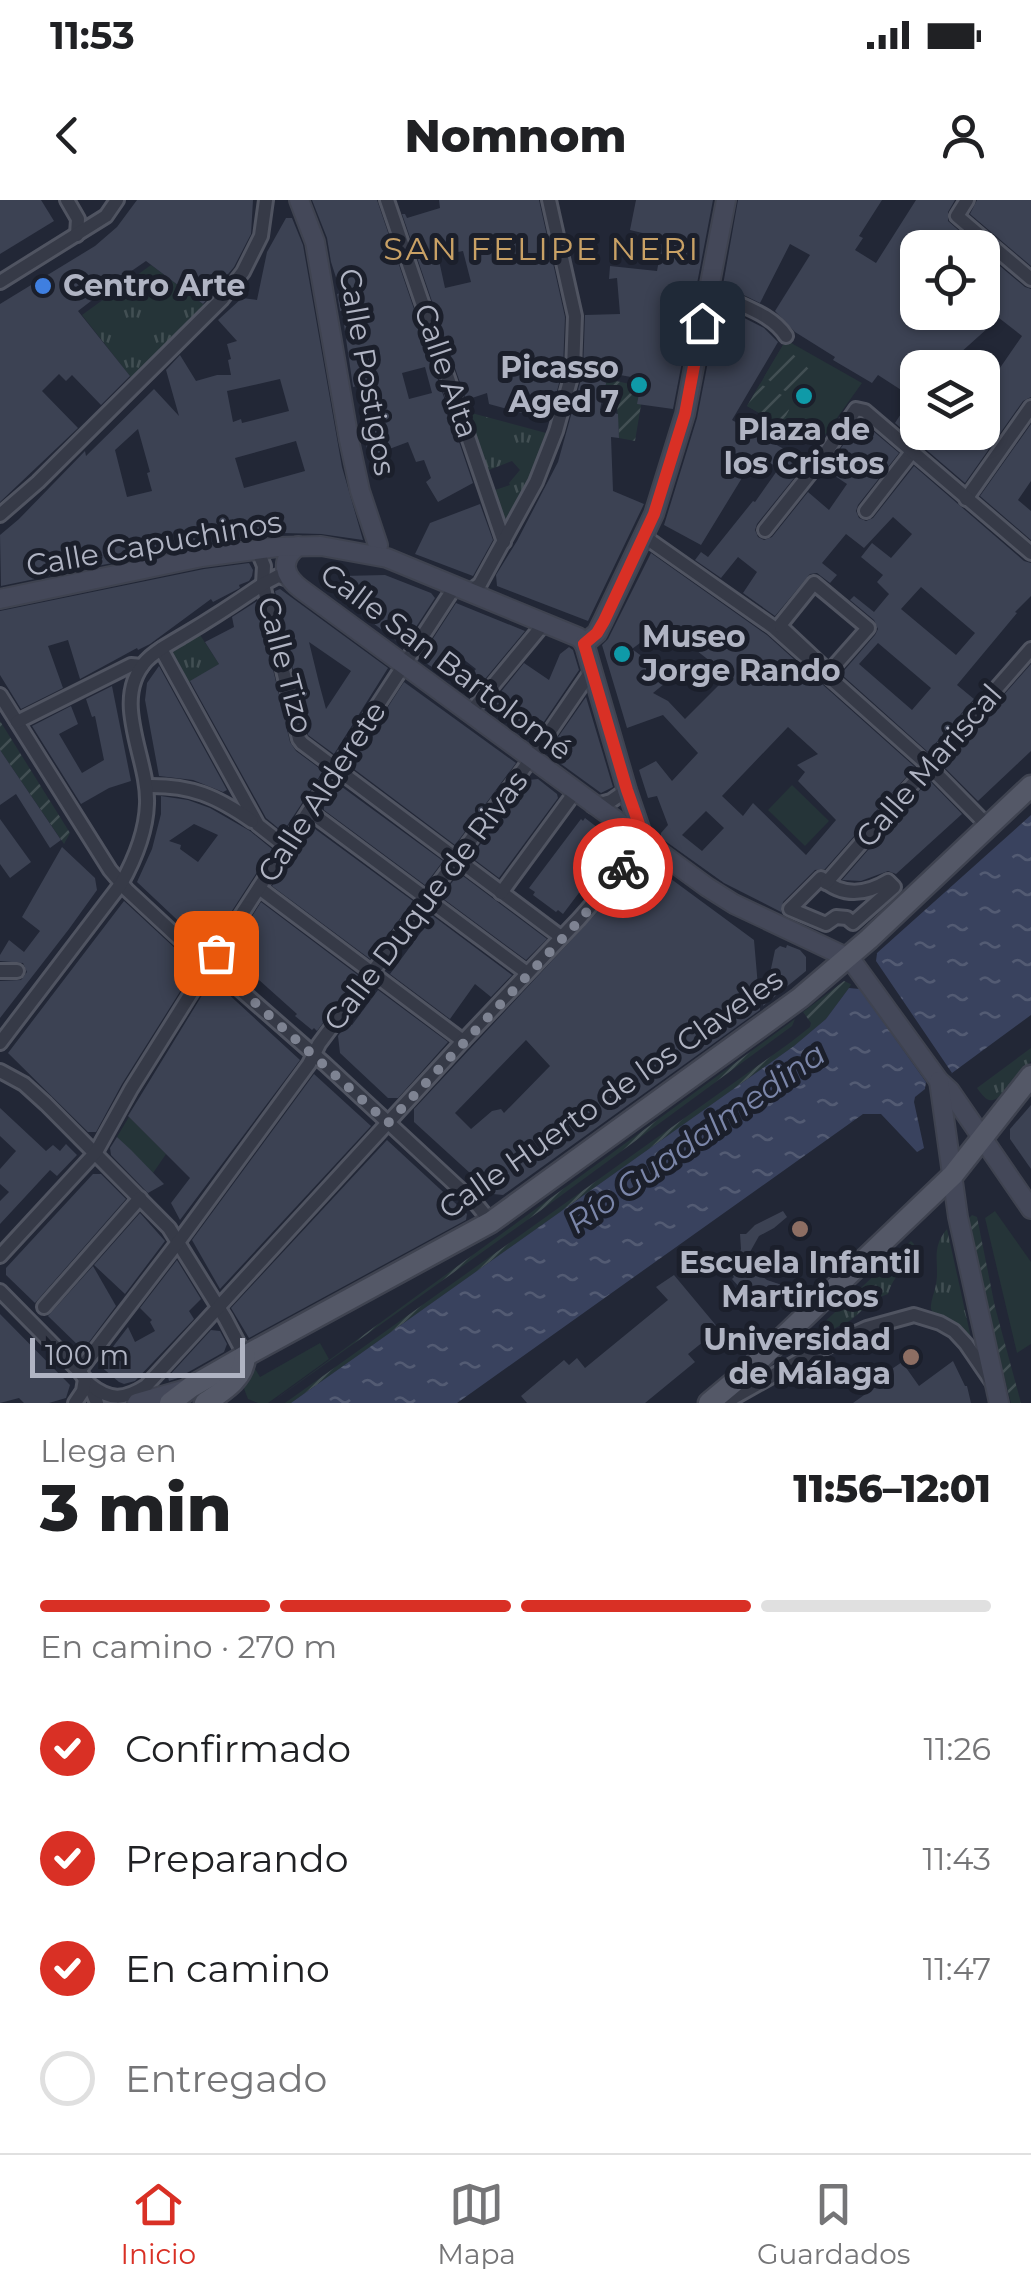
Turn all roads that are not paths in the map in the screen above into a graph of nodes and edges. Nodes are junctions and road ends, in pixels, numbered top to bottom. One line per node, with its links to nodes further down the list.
1 (66, 200): 9 (street)
2 (117, 200): 9 (street)
3 (266, 200): 18 (street)
4 (299, 200): 25 (main road, Calle Postigos)
5 (387, 200): 21 (street, Calle Alta)
6 (549, 200): 21 (street, Calle Alderete)
7 (726, 200): 12 (main road)
8 (967, 200): 10 (street)
9 (78, 235): 11 (street)
10 (1031, 279)
11 (0, 282)
12 (709, 288): 13 (street); 20 (main road)
13 (786, 336)
14 (1031, 407): 16 (street)
15 (912, 452): 16 (street); 17 (street); 19 (street)
16 (966, 499): 24 (street)
17 (866, 512)
18 (0, 516)
19 (766, 530)
20 (645, 536): 31 (main road); 42 (street)
21 (504, 542): 28 (street, Calle Alderete)
22 (298, 546): 23 (main road, Calle Capuchinos); 25 (main road, Calle Capuchinos); 26 (main road)
23 (256, 549): 27 (street, Calle Tizo); 29 (main road, Calle Capuchinos)
24 (1031, 553)
25 (376, 555): 28 (main road, Calle Capuchinos)
26 (289, 579): 27 (street, Calle San Bartolomé); 35 (main road, Calle San Bartolomé)
27 (263, 584): 32 (street); 43 (street, Calle Tizo)
28 (463, 590): 30 (main road, Calle Capuchinos); 35 (street, Calle Alderete)
29 (0, 599)
30 (541, 621): 31 (main road, Calle Capuchinos); 39 (street)
31 (584, 644): 36 (main road)
32 (161, 649): 34 (street); 50 (street)
33 (1031, 650): 42 (street, Calle Mariscal)
34 (142, 666): 40 (street); 44 (street)
35 (404, 666): 39 (main road, Calle San Bartolomé); 43 (street, Calle Alderete)
36 (592, 670): 41 (street, Calle Duque de Rivas); 46 (main road)
37 (831, 670): 37 (street)
38 (0, 695): 40 (street)
39 (470, 714): 41 (main road, Calle San Bartolomé)
40 (17, 722): 56 (street)
41 (531, 759): 47 (main road, Calle San Bartolomé); 54 (street, Calle Duque de Rivas)
42 (930, 766): 51 (street); 55 (street, Calle Mariscal)
43 (337, 768): 49 (street, Calle Alderete); 54 (street, Calle Tizo)
44 (147, 786): 50 (street); 56 (street)
45 (1031, 786): 51 (main road, Calle Huerto de los Claveles)
46 (627, 790): 48 (street); 52 (main road)
47 (575, 792): 48 (main road, Calle San Bartolomé); 58 (street)
48 (593, 806): 52 (main road, Calle San Bartolomé)
49 (309, 811): 53 (street, Calle Alderete); 59 (street)
50 (258, 825): 53 (street)
51 (988, 826): 62 (main road, Calle Huerto de los Claveles)
52 (646, 844): 60 (street); 62 (main road, Calle San Bartolomé)
53 (286, 847): 57 (street, Calle Alderete)
54 (457, 860): 58 (street, Calle Tizo); 59 (street, Calle Duque de Rivas)
55 (826, 883): 55 (street, Calle Mariscal)
56 (121, 884): 61 (street); 68 (street)
57 (259, 888): 61 (street, Calle Alderete); 66 (street)
58 (501, 894): 60 (street, Calle Tizo)
59 (429, 898): 65 (street); 66 (street, Calle Duque de Rivas)
60 (561, 937): 65 (street)
61 (210, 962): 69 (street); 75 (street, Calle Alderete)
62 (854, 964): 72 (main road); 79 (main road, Calle Huerto de los Claveles)
63 (0, 971): 64 (street)
64 (16, 971)
65 (528, 973): 67 (street)
66 (372, 974): 67 (street); 69 (street, Calle Duque de Rivas)
67 (464, 1041): 73 (street)
68 (0, 1043)
69 (314, 1055): 73 (street); 80 (street, Calle Duque de Rivas)
70 (0, 1071): 75 (street)
71 (1031, 1076): 74 (main road)
72 (939, 1081): 74 (main road); 76 (main road)
73 (388, 1123): 79 (street); 83 (street)
74 (980, 1137): 76 (main road); 78 (main road)
75 (96, 1152): 77 (street); 81 (street, Calle Alderete)
76 (952, 1175): 87 (main road); 93 (main road)
77 (140, 1198): 80 (street); 84 (street)
78 (1031, 1209)
79 (491, 1222): 85 (main road, Calle Huerto de los Claveles)
80 (179, 1241): 83 (street); 86 (street, Calle Duque de Rivas)
81 (0, 1256)
82 (0, 1292): 86 (street)
83 (218, 1306): 85 (street); 86 (street)
84 (44, 1307)
85 (245, 1356): 88 (main road, Calle Huerto de los Claveles)
86 (85, 1378): 89 (street, Calle Duque de Rivas); 90 (street)
87 (997, 1394): 94 (street)
88 (198, 1395): 91 (main road, Calle Huerto de los Claveles); 92 (main road)
89 (76, 1403)
90 (97, 1403)
91 (137, 1403)
92 (170, 1403)
93 (709, 1403)
94 (724, 1403)

